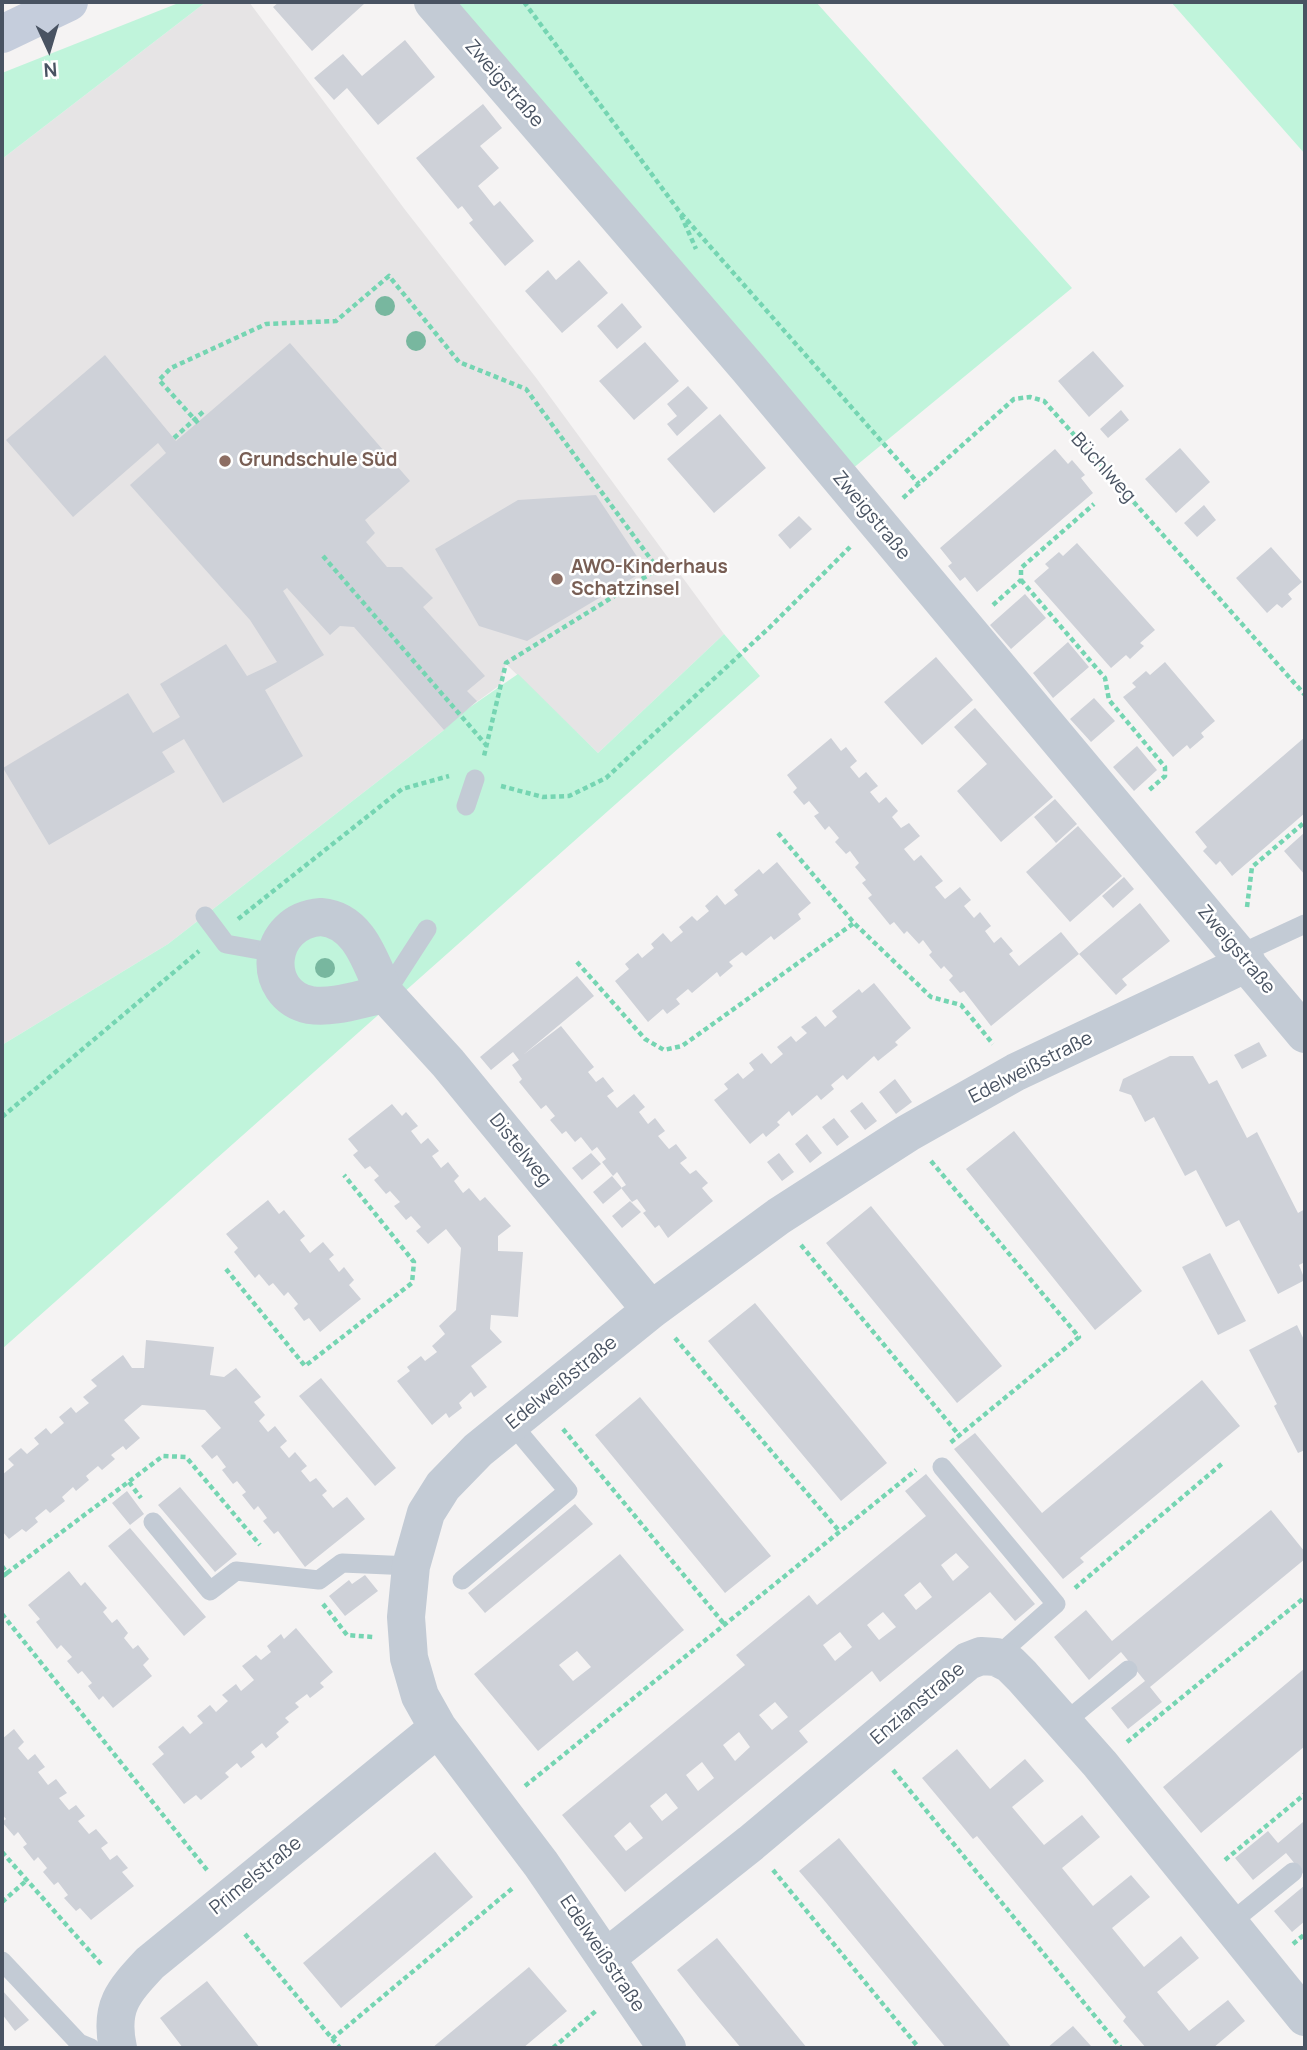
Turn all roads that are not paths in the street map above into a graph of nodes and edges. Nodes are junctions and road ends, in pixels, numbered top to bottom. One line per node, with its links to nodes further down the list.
1 (69, 2): 3 (street)
2 (433, 2): 10 (street, Zweigstraße)
3 (2, 34)
4 (475, 779): 5 (lane)
5 (466, 806)
6 (205, 916): 9 (lane)
7 (1305, 924): 10 (lane)
8 (427, 929): 11 (lane)
9 (276, 953): 11 (street); 11 (street, Distelweg)
10 (1248, 955): 12 (street, Zweigstraße); 13 (street, Edelweißstraße)
11 (385, 994): 13 (street, Distelweg)
12 (1305, 1034)
13 (651, 1310): 14 (street, Edelweißstraße)
14 (511, 1423): 17 (street, Edelweißstraße); 18 (lane)
15 (937, 1459): 19 (lane)
16 (153, 1522): 17 (lane)
17 (411, 1566): 22 (street, Edelweißstraße)
18 (462, 1580)
19 (996, 1657): 21 (street); 26 (street, Enzianstraße)
20 (1128, 1671): 21 (lane)
21 (1065, 1722): 24 (street)
22 (438, 1728): 26 (street, Edelweißstraße); 29 (street, Primelstraße)
23 (1293, 1872): 24 (lane)
24 (1230, 1923): 27 (street)
25 (2, 1961): 28 (lane)
26 (615, 1972): 30 (street, Edelweißstraße)
27 (1305, 2017)
28 (91, 2048)
29 (118, 2048)
30 (667, 2048)

